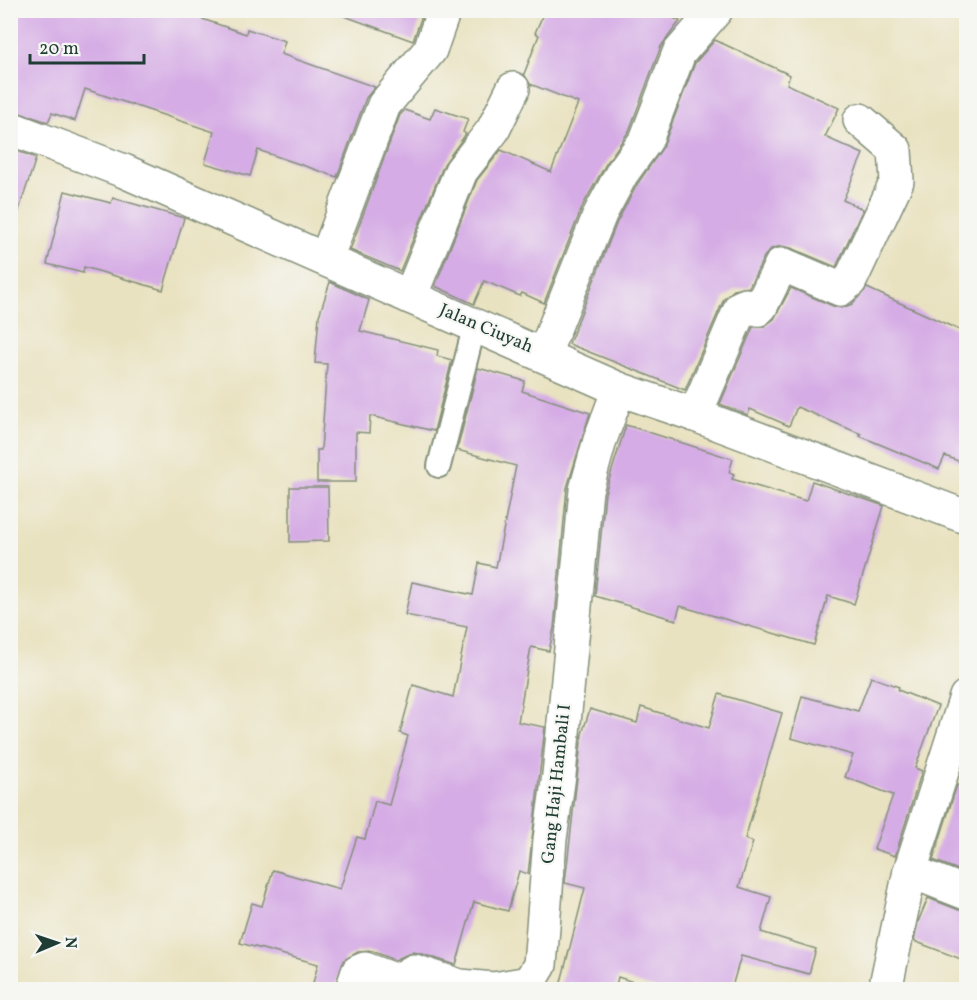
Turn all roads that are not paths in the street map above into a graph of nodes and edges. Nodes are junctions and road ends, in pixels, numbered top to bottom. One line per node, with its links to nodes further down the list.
1 (444, 10): 6 (street)
2 (716, 10): 9 (street)
3 (513, 89): 7 (street)
4 (860, 120): 11 (street)
5 (10, 128): 6 (street, Jalan Ciuyah)
6 (326, 260): 7 (street, Jalan Ciuyah)
7 (411, 297): 8 (street, Jalan Ciuyah)
8 (475, 324): 9 (street, Jalan Ciuyah); 12 (lane)
9 (544, 354): 10 (street, Jalan Ciuyah)
10 (619, 389): 11 (street, Jalan Ciuyah); 17 (street, Gang Haji Hambali I)
11 (695, 415): 13 (street, Jalan Ciuyah)
12 (439, 466)
13 (966, 517)
14 (966, 697): 15 (street)
15 (910, 872): 16 (street); 18 (street)
16 (966, 893)
17 (352, 990)
18 (885, 990)

